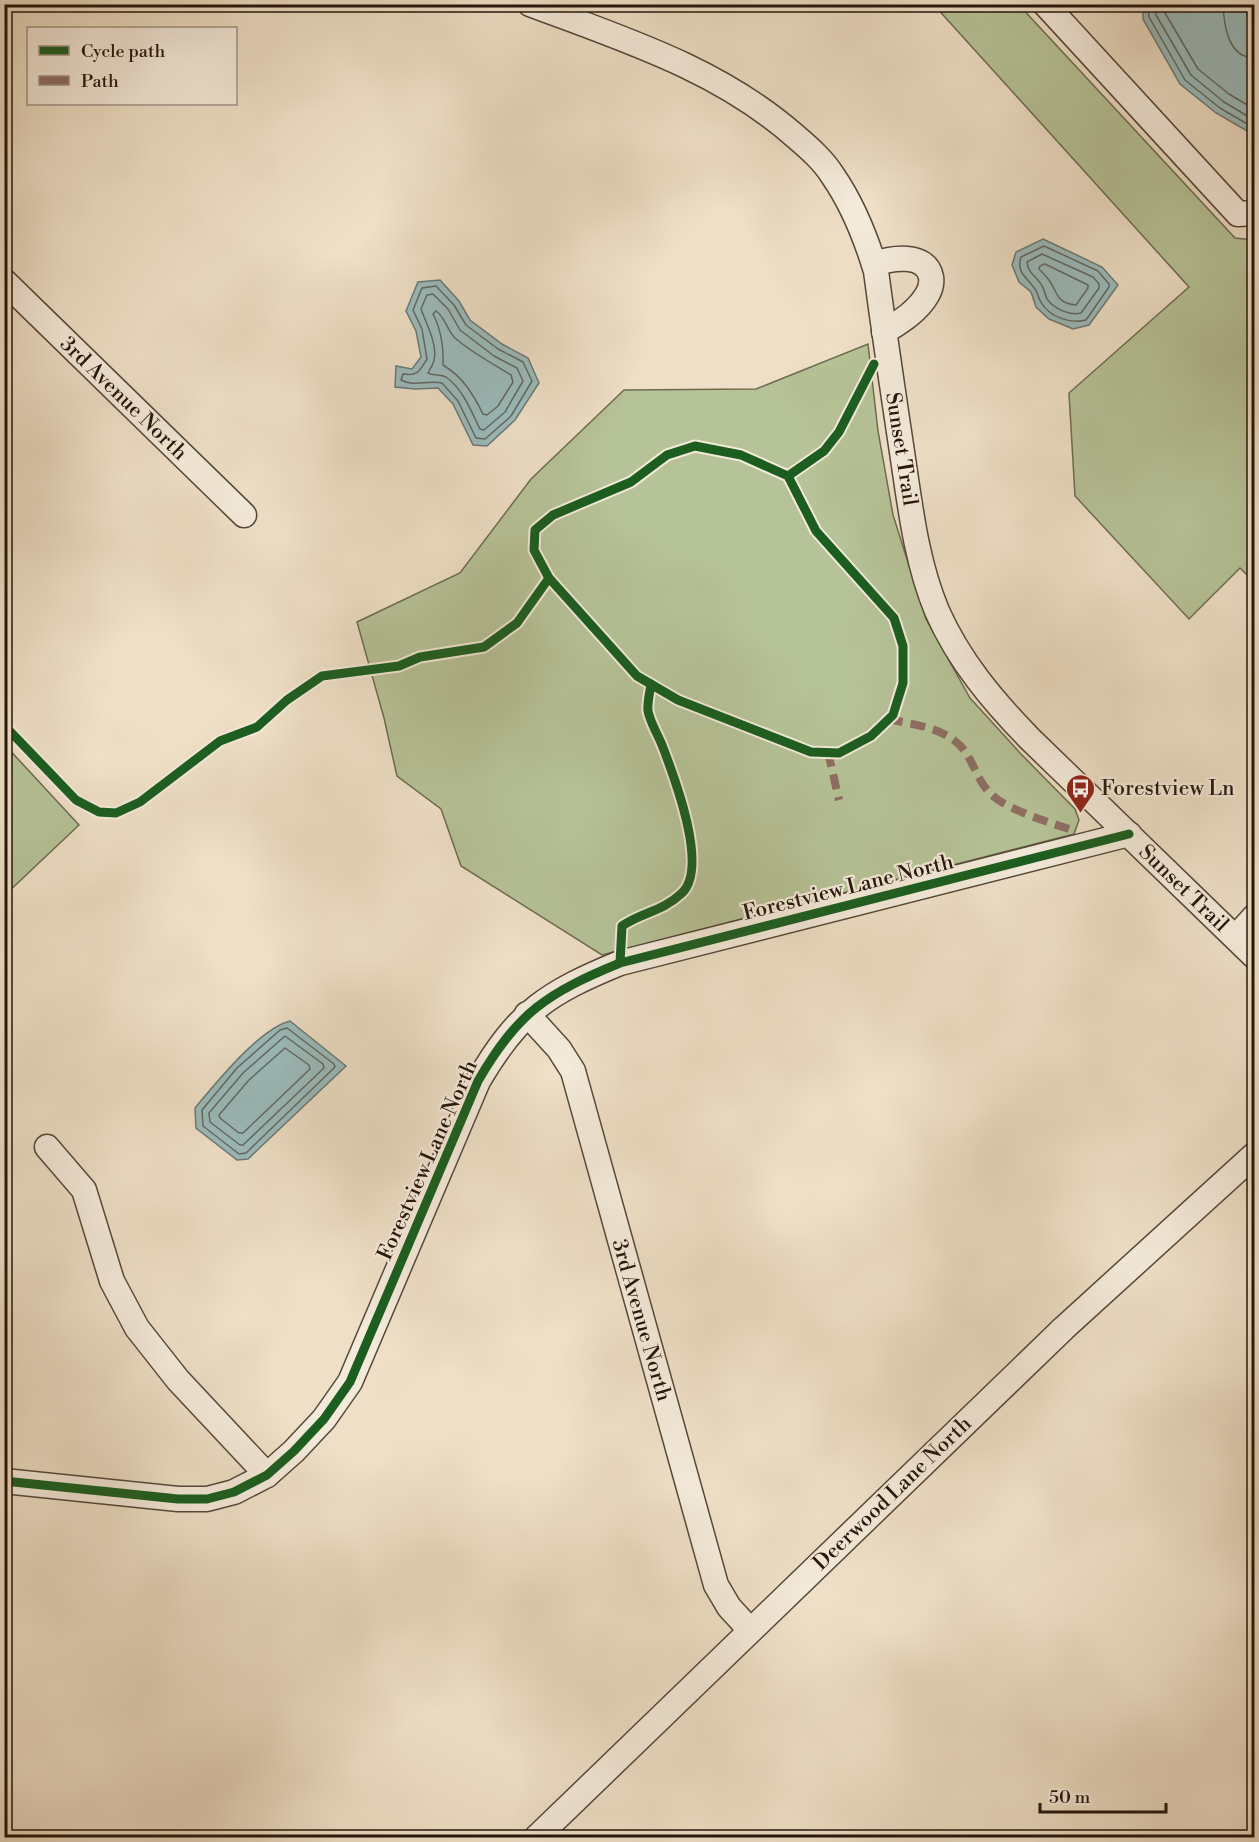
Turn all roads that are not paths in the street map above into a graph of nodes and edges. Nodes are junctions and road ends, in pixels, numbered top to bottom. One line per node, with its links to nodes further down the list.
1 (530, 4): 4 (street, Sunset Trail)
2 (1045, 4): 3 (street)
3 (1254, 213)
4 (874, 264): 6 (street, Sunset Trail); 6 (street)
5 (4, 281): 7 (street, 3rd Avenue North)
6 (884, 332): 8 (street, Sunset Trail)
7 (244, 515)
8 (1129, 834): 10 (street, Sunset Trail); 12 (street, Forestview Lane North)
9 (1254, 917): 10 (street)
10 (1236, 937): 11 (street, Sunset Trail)
11 (1254, 956)
12 (527, 1014): 15 (street, Forestview Lane North); 17 (street, 3rd Avenue North)
13 (46, 1147): 15 (street)
14 (1254, 1155): 17 (street, Deerwood Lane North)
15 (267, 1475): 16 (street, Forestview Lane North)
16 (4, 1481)
17 (750, 1630): 18 (street, Deerwood Lane North)
18 (536, 1838)

